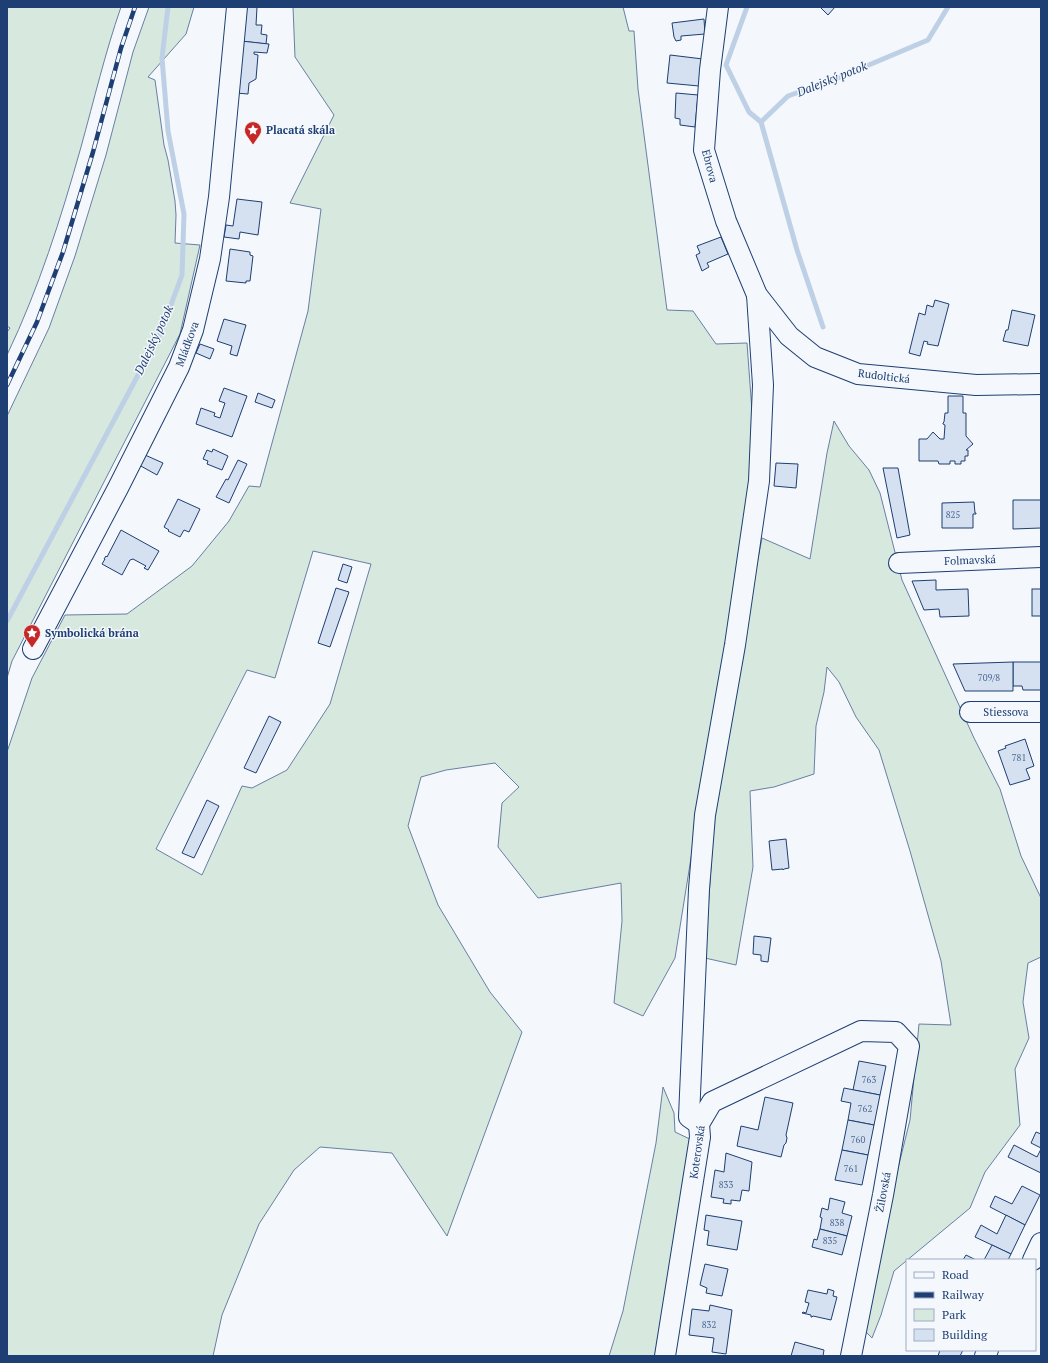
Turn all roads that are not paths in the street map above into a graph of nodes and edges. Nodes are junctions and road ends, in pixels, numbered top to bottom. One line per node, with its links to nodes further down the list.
1 (237, 7): 7 (street, Mládkova)
2 (718, 7): 3 (street, Ebrova)
3 (757, 295): 4 (street, Rudoltická); 11 (street)
4 (1041, 384)
5 (1041, 557): 6 (street, Folmavská)
6 (899, 563)
7 (34, 649)
8 (970, 712): 9 (street, Stiessova)
9 (1041, 712)
10 (896, 1032): 11 (street, Koterovská); 15 (street, Žilovská)
11 (699, 1124): 14 (street, Koterovská)
12 (1041, 1243): 13 (street)
13 (1033, 1259)
14 (672, 1354)
15 (851, 1356)

